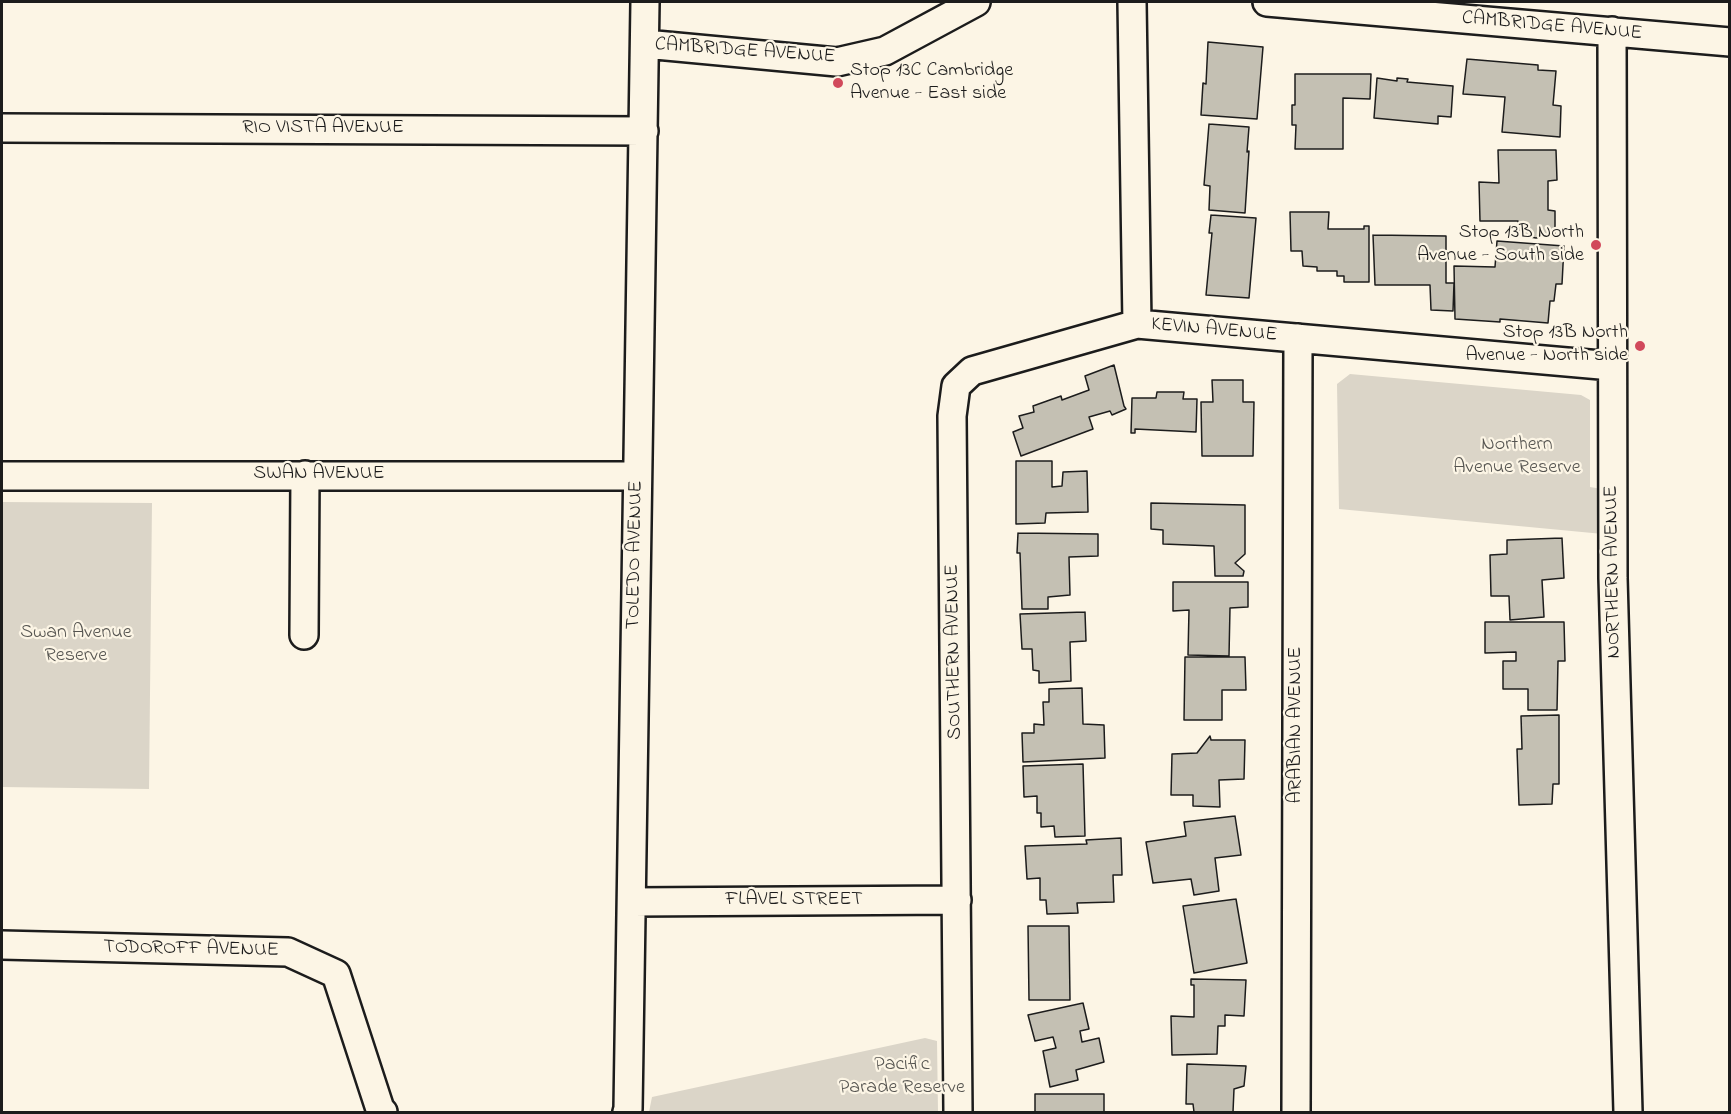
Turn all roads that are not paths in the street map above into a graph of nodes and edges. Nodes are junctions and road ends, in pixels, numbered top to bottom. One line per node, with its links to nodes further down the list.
1 (645, 2): 8 (street, TOLEDO AVENUE)
2 (976, 2): 8 (street, CAMBRIDGE AVENUE)
3 (1132, 2): 11 (street, KEVIN AVENUE)
4 (1267, 2): 5 (street, CAMBRIDGE AVENUE)
5 (1483, 12): 6 (street, CAMBRIDGE AVENUE)
6 (1612, 31): 7 (street, CAMBRIDGE AVENUE); 13 (street, NORTHERN AVENUE)
7 (1730, 42)
8 (645, 44): 10 (street, TOLEDO AVENUE)
9 (2, 128): 10 (street, RIO VISTA AVENUE)
10 (644, 131): 16 (street, TOLEDO AVENUE)
11 (1137, 324): 12 (street, KEVIN AVENUE); 18 (street, SOUTHERN AVENUE)
12 (1298, 338): 13 (street, KEVIN AVENUE); 24 (street, ARABIAN AVENUE)
13 (1612, 366): 25 (street, NORTHERN AVENUE)
14 (305, 475): 15 (street, SWAN AVENUE); 16 (street, SWAN AVENUE); 17 (street)
15 (2, 476)
16 (637, 476): 19 (street, TOLEDO AVENUE)
17 (304, 635)
18 (957, 900): 19 (street, FLAVEL STREET); 23 (street, SOUTHERN AVENUE)
19 (632, 902): 21 (street, TOLEDO AVENUE)
20 (2, 945): 22 (street, TODOROFF AVENUE)
21 (628, 1111)
22 (383, 1113)
23 (958, 1113)
24 (1296, 1113)
25 (1628, 1113)

